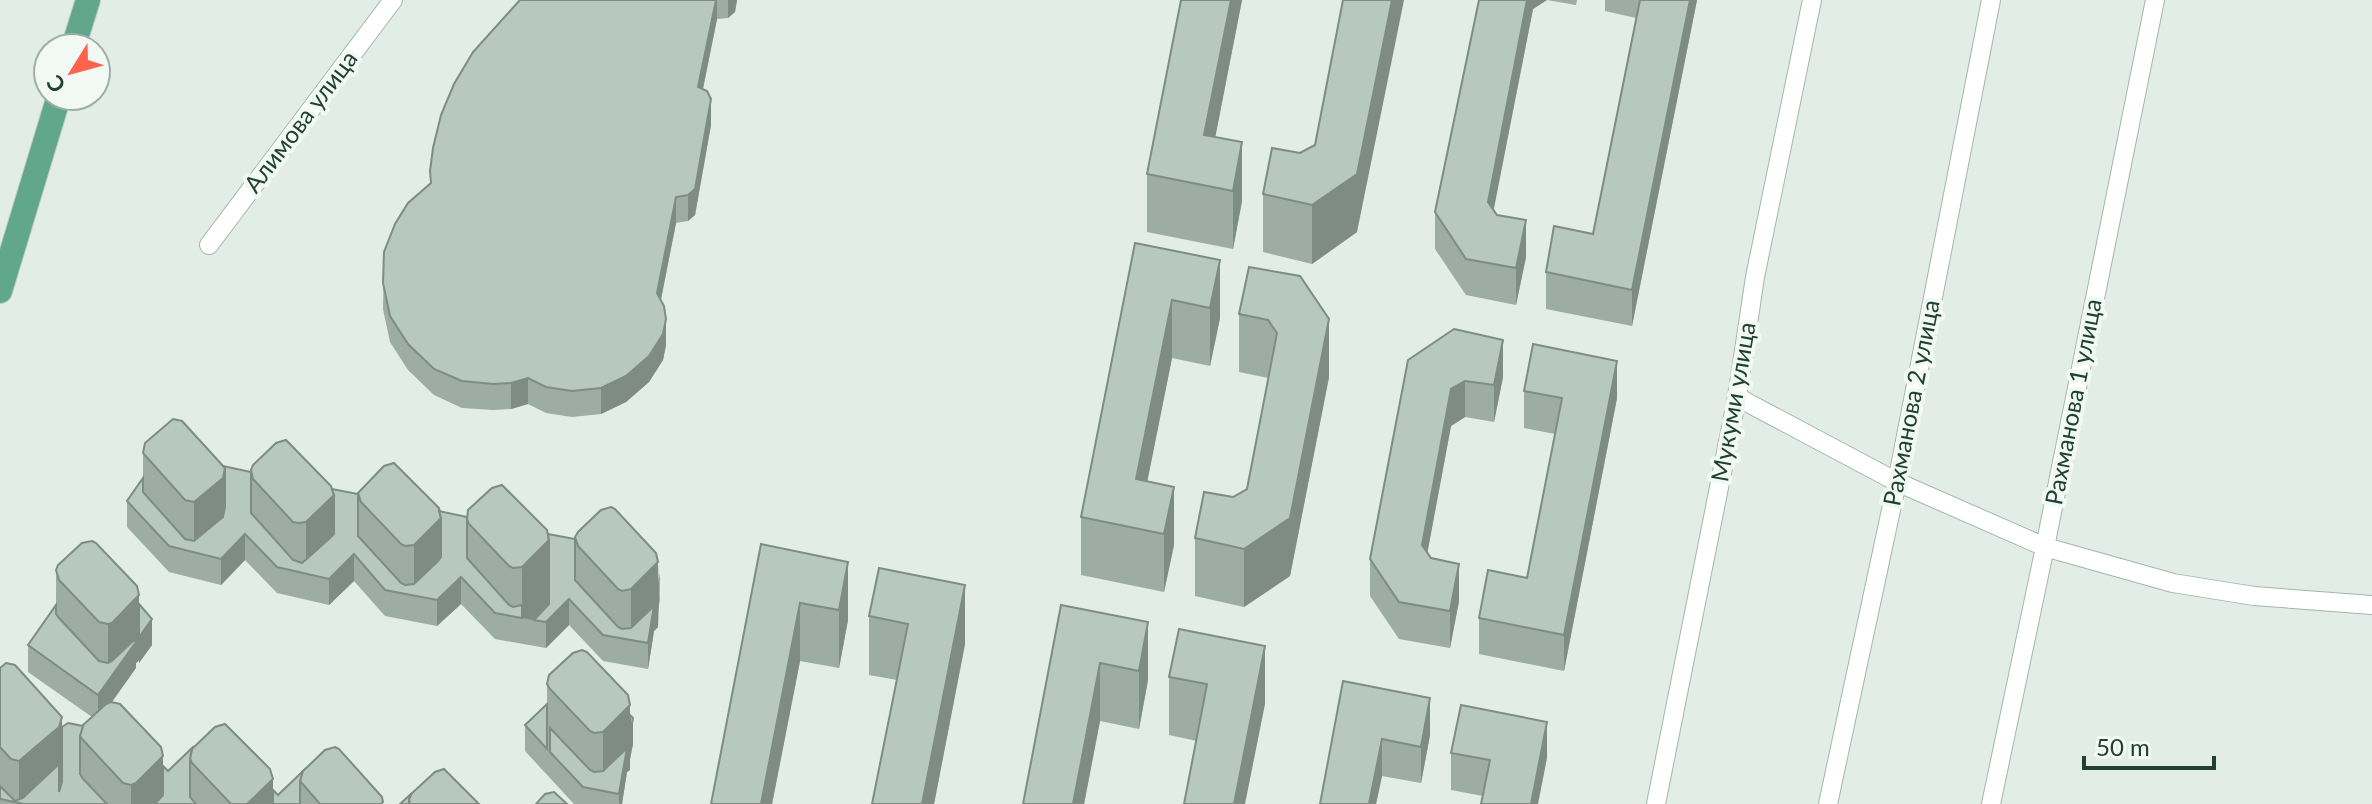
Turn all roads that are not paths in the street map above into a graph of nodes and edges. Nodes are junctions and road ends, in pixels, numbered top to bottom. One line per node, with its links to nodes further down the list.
1 (88, 0): 6 (main road)
2 (393, 0): 8 (street, Алимова улица)
3 (1812, 0): 10 (street, Мукуми улица)
4 (1991, 0): 11 (street, Рахманова 2 улица)
5 (2155, 0): 12 (street, Рахманова 1 улица)
6 (78, 32)
7 (54, 112): 9 (main road)
8 (209, 245)
9 (0, 291)
10 (1737, 397): 11 (street); 14 (street, Мукуми улица)
11 (1897, 482): 12 (street); 15 (street, Рахманова 2 улица)
12 (2045, 547): 13 (street); 16 (street, Рахманова 1 улица)
13 (2372, 605)
14 (1656, 804)
15 (1828, 804)
16 (1991, 804)

